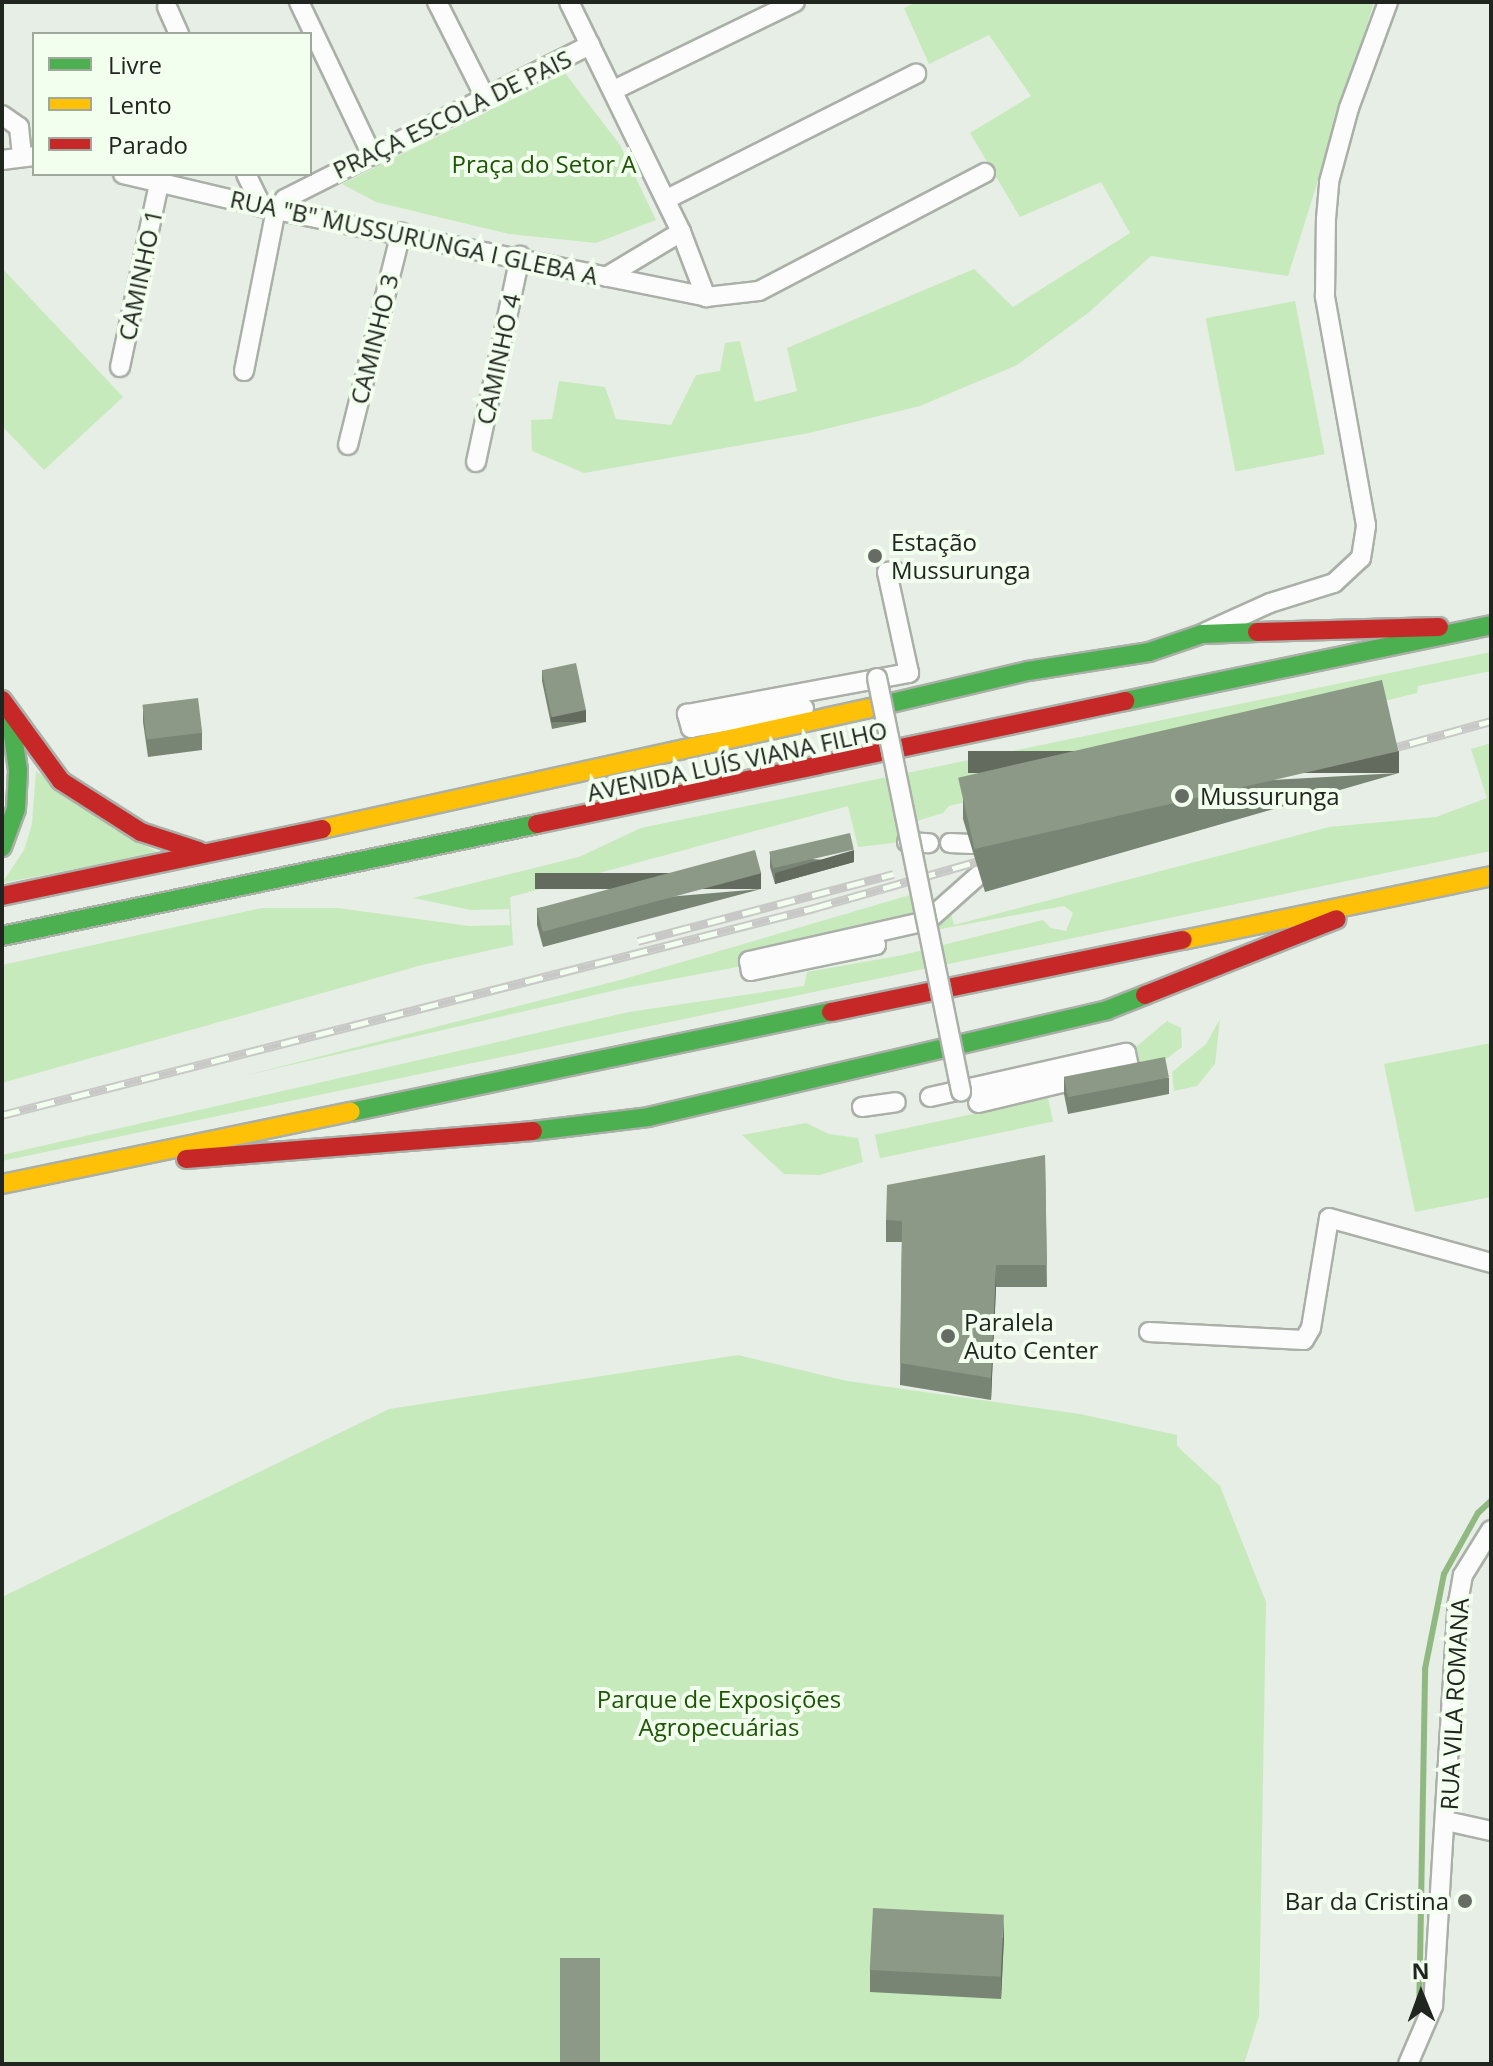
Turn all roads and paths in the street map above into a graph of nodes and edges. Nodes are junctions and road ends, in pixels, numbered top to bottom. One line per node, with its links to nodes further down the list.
1 (299, 2): 13 (street)
2 (437, 2): 11 (street)
3 (569, 2): 8 (street)
4 (795, 2): 10 (street)
5 (1388, 2): 33 (street)
6 (167, 7): 7 (street)
7 (178, 32)
8 (590, 45): 10 (street); 11 (street, PRAÇA ESCOLA DE PAIS)
9 (916, 74): 20 (street)
10 (614, 90): 20 (street)
11 (486, 99): 13 (street, PRAÇA ESCOLA DE PAIS)
12 (2, 115): 14 (street)
13 (372, 155): 21 (street, PRAÇA ESCOLA DE PAIS)
14 (28, 156): 15 (street)
15 (2, 160)
16 (985, 173): 26 (street, RUA "B" MUSSURUNGA I GLEBA A)
17 (130, 176): 19 (street, RUA "B" MUSSURUNGA I GLEBA A)
18 (247, 176): 21 (street)
19 (159, 184): 21 (street, RUA "B" MUSSURUNGA I GLEBA A); 27 (street, CAMINHO 1)
20 (667, 199): 23 (street)
21 (269, 209): 22 (street, RUA "B" MUSSURUNGA I GLEBA A); 28 (street)
22 (401, 232): 24 (street, RUA "B" MUSSURUNGA I GLEBA A); 29 (street, CAMINHO 3)
23 (681, 232): 25 (street); 26 (street)
24 (520, 256): 25 (street, RUA "B" MUSSURUNGA I GLEBA A); 30 (street, CAMINHO 4)
25 (606, 277): 26 (street, RUA "B" MUSSURUNGA I GLEBA A)
26 (706, 297)
27 (120, 367)
28 (244, 371)
29 (348, 445)
30 (476, 462)
31 (895, 571): 34 (street)
32 (1486, 626): 33 (main road, AVENIDA LUÍS VIANA FILHO); 48 (main road, AVENIDA LUÍS VIANA FILHO)
33 (1202, 634): 42 (main road, AVENIDA LUÍS VIANA FILHO)
34 (877, 678): 36 (street); 37 (street, bridge)
35 (6, 708): 41 (main road); 42 (main road)
36 (700, 719)
37 (907, 842): 38 (street); 47 (street, bridge)
38 (929, 843)
39 (950, 843): 40 (street)
40 (971, 844)
41 (2, 847)
42 (205, 852): 45 (main road, AVENIDA LUÍS VIANA FILHO)
43 (980, 874): 47 (street)
44 (1491, 876): 46 (main road)
45 (2, 896)
46 (1393, 899): 55 (main road); 55 (main road)
47 (927, 921): 49 (street); 50 (street, bridge)
48 (2, 936)
49 (793, 957)
50 (961, 1092): 51 (street); 53 (street)
51 (930, 1097)
52 (896, 1102): 54 (street)
53 (978, 1103)
54 (862, 1107)
55 (76, 1169): 56 (main road)
56 (2, 1184)
57 (1491, 1263): 58 (street)
58 (1149, 1332)
59 (1491, 1530): 60 (street, RUA VILA ROMANA)
60 (1446, 1821): 61 (street, RUA VILA ROMANA); 62 (street)
61 (1491, 1831)
62 (1408, 2064)

